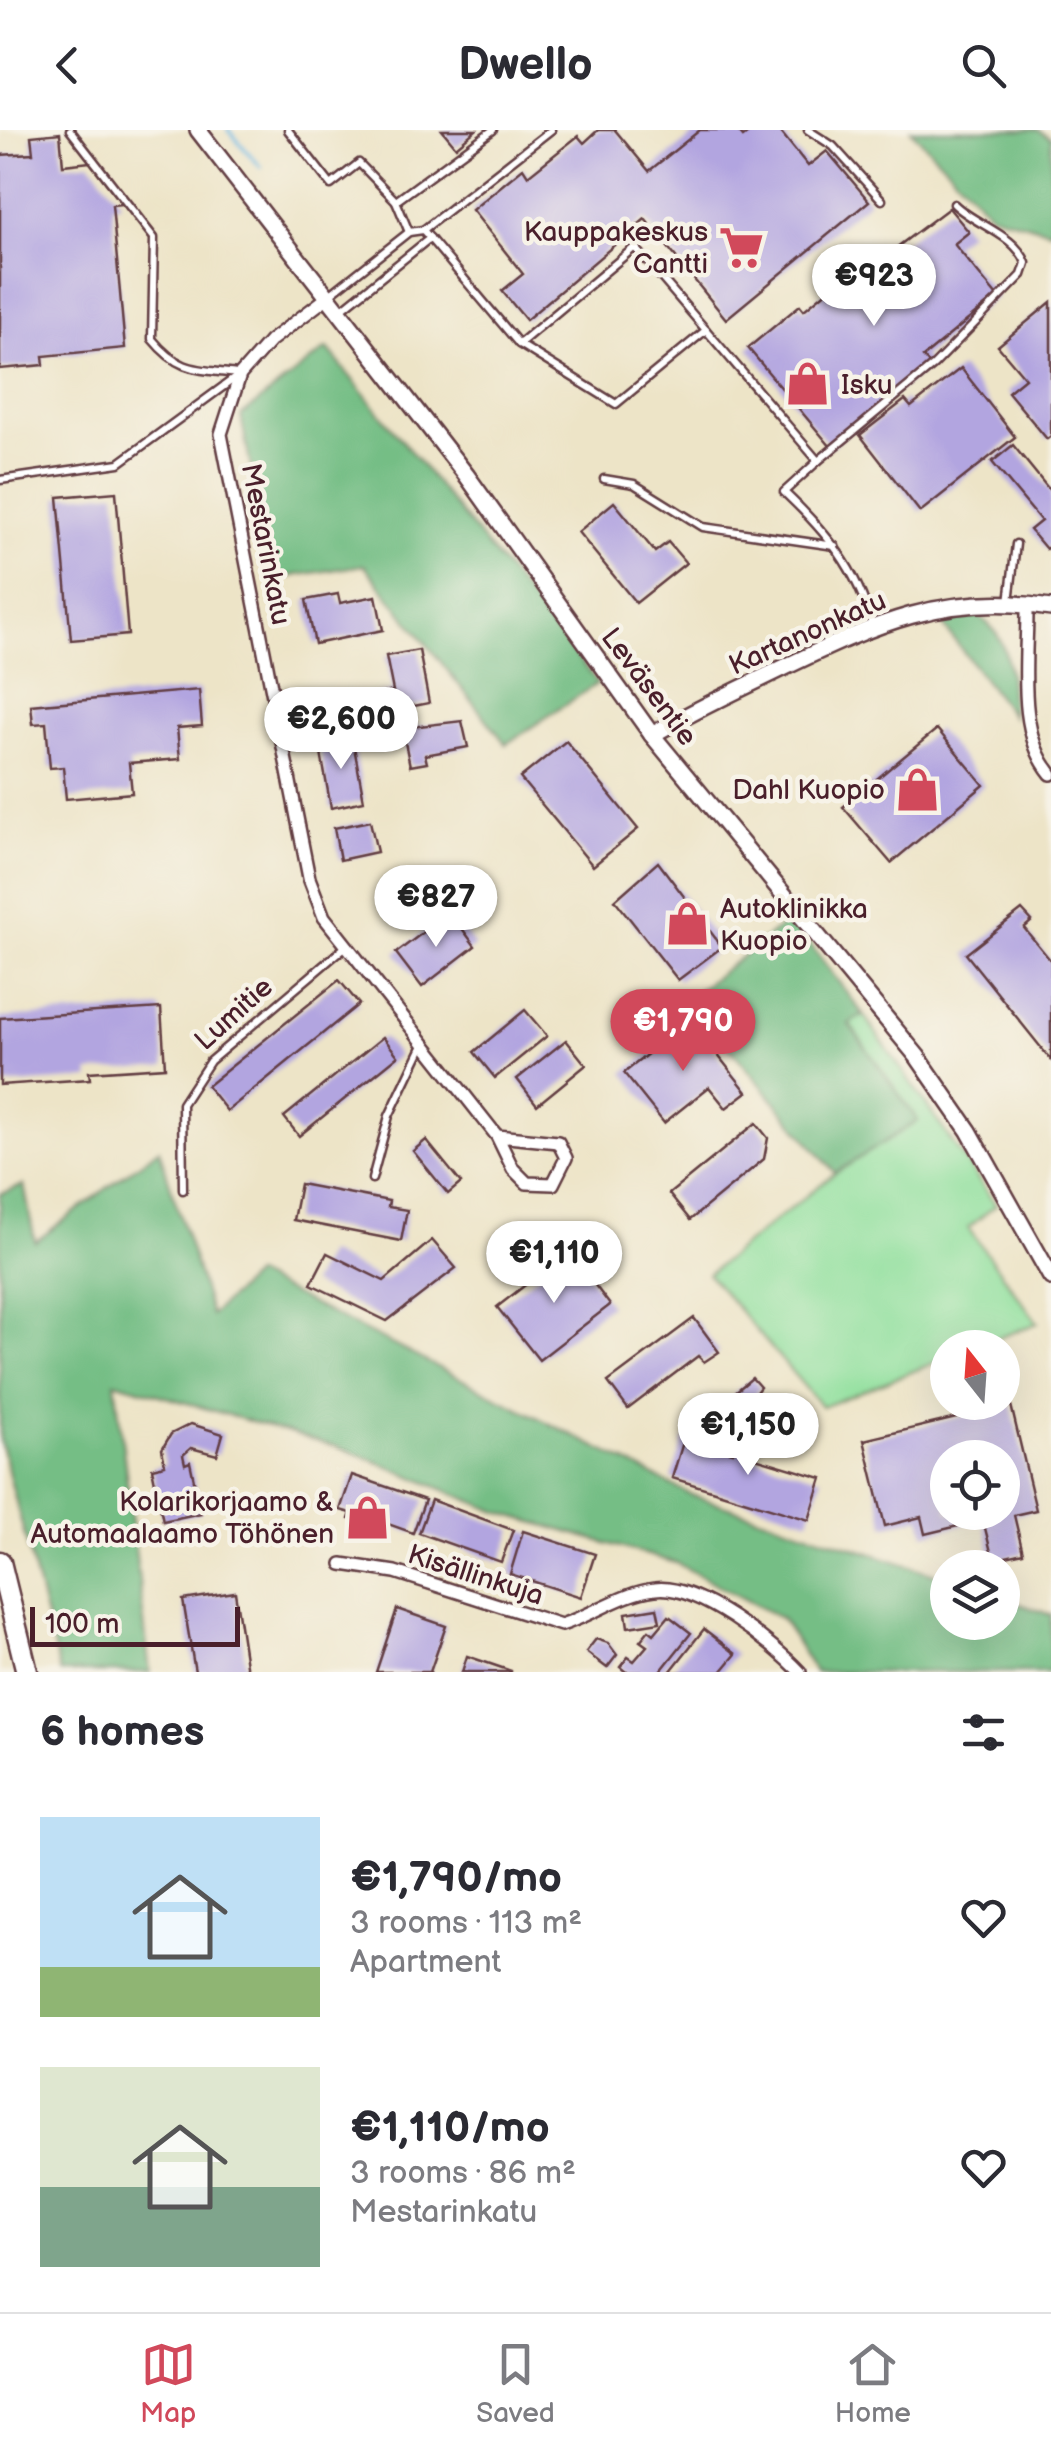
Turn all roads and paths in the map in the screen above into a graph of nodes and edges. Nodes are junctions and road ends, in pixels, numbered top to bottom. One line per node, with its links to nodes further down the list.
1 (70, 130): 17 (lane)
2 (198, 130): 13 (main road, Leväsentie)
3 (288, 130): 8 (lane)
4 (494, 130): 8 (lane)
5 (551, 130): 10 (lane)
6 (808, 130): 7 (lane)
7 (882, 200)
8 (396, 201): 11 (lane)
9 (954, 204): 18 (lane)
10 (423, 230): 11 (lane); 12 (lane)
11 (409, 232): 13 (lane)
12 (430, 238): 14 (lane); 16 (lane)
13 (328, 297): 14 (main road, Leväsentie); 17 (street, Mestarinkatu)
14 (339, 311): 27 (main road, Leväsentie)
15 (706, 330): 16 (lane); 16 (lane); 18 (lane)
16 (519, 344)
17 (240, 374): 20 (lane); 29 (street, Mestarinkatu)
18 (818, 461): 22 (lane)
19 (604, 479): 22 (lane)
20 (0, 480)
21 (1016, 544): 23 (lane)
22 (836, 546): 26 (lane)
23 (1009, 603): 24 (main road, Kartanonkatu); 26 (main road, Kartanonkatu)
24 (1027, 604): 25 (main road, Kartanonkatu); 28 (street)
25 (1051, 608)
26 (872, 626): 27 (main road, Kartanonkatu)
27 (652, 735): 34 (main road, Leväsentie)
28 (1051, 774)
29 (345, 947): 30 (street, Mestarinkatu); 33 (lane, Lumitie)
30 (423, 1045): 31 (street, Mestarinkatu); 32 (lane)
31 (497, 1136): 31 (street, Mestarinkatu)
32 (372, 1179)
33 (183, 1190)
34 (1051, 1277)
35 (0, 1562): 37 (highway)
36 (342, 1564): 38 (street, Kisällinkuja)
37 (27, 1672)
38 (800, 1672)

